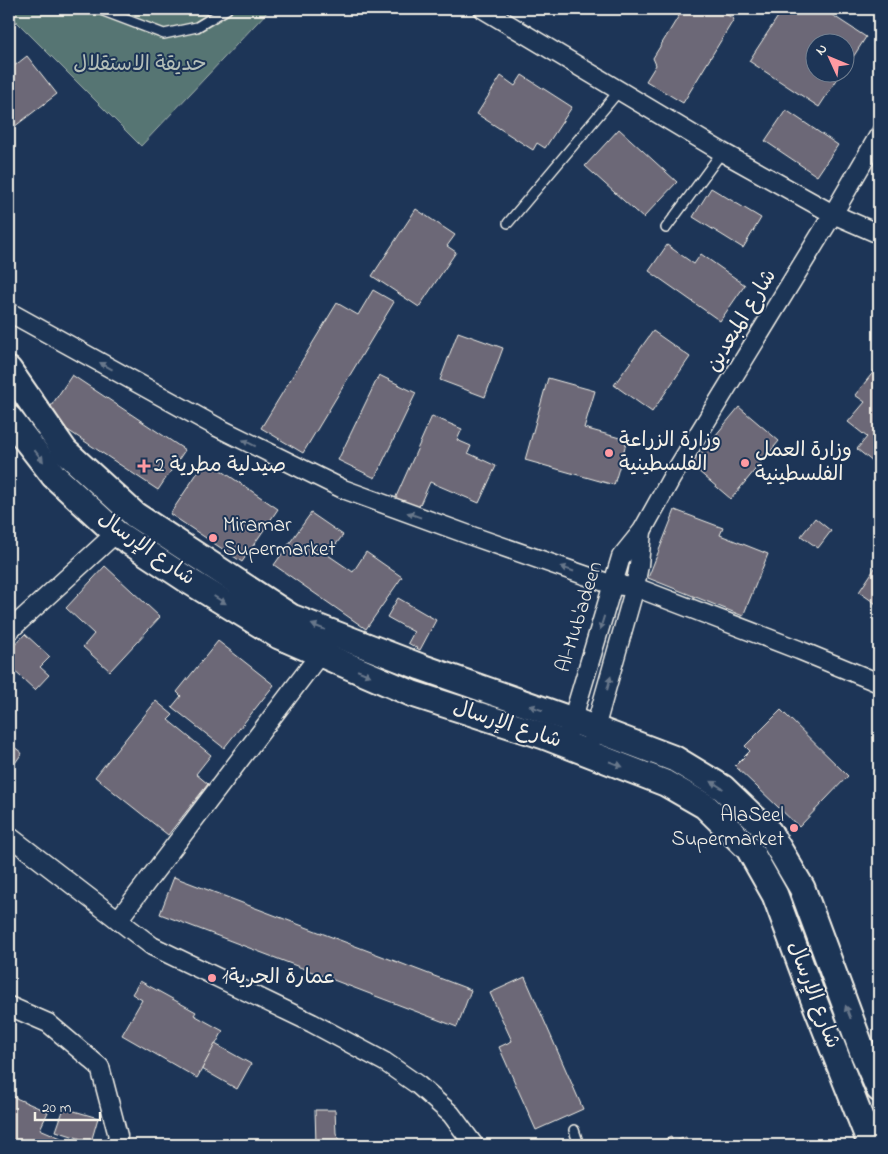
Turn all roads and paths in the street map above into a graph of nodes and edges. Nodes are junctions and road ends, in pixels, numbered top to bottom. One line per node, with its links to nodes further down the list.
1 (98, 9): 2 (lane)
2 (227, 9)
3 (483, 9): 4 (street)
4 (619, 91): 6 (street); 8 (lane)
5 (879, 135): 7 (street, شارع المبعدين)
6 (722, 152): 7 (street); 9 (lane)
7 (834, 214): 10 (street); 14 (street, شارع المبعدين)
8 (508, 223)
9 (666, 228)
10 (879, 234)
11 (9, 312): 16 (street, one-way to 11)
12 (9, 370): 21 (main road, شارع الإرسال, one-way to 12)
13 (9, 418): 15 (main road, شارع الإرسال, one-way to 15)
14 (642, 531): 16 (street, Al-Mub'adeen); 17 (street)
15 (116, 533): 18 (street); 19 (main road, شارع الإرسال, one-way to 19)
16 (613, 585): 17 (street); 21 (street, Al-Mub'adeen, one-way to 21)
17 (635, 588): 20 (street); 22 (street, one-way to 17)
18 (9, 631)
19 (320, 654): 23 (main road, شارع الإرسال, one-way to 23); 25 (street)
20 (879, 682)
21 (572, 720): 22 (main road, شارع الإرسال); 23 (street, Al-Mub'adeen)
22 (596, 730): 23 (street); 27 (main road, شارع الإرسال, one-way to 22)
23 (577, 748): 32 (main road, شارع الإرسال, one-way to 32)
24 (9, 836): 25 (street)
25 (118, 920): 30 (street)
26 (9, 1006): 29 (street)
27 (879, 1089)
28 (574, 1130): 31 (lane)
29 (115, 1145)
30 (474, 1145)
31 (579, 1145)
32 (870, 1145)

